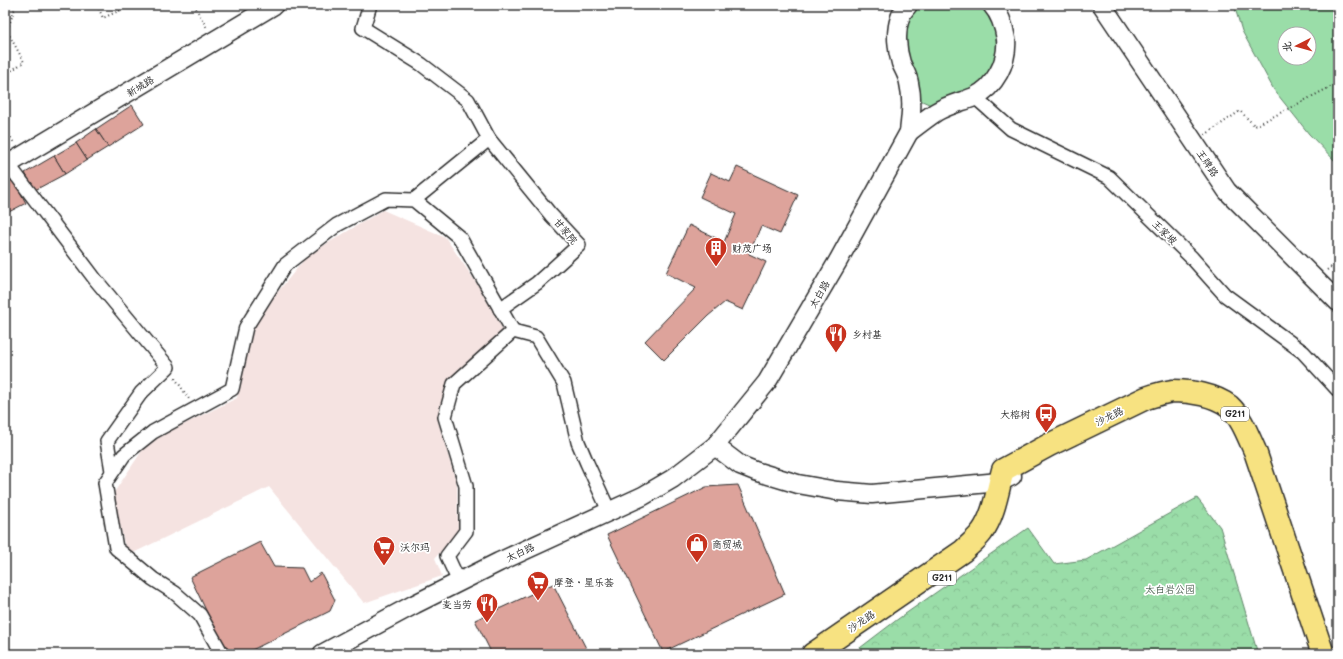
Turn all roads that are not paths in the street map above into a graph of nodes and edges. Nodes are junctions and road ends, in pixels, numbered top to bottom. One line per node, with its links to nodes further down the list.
1 (274, 5): 9 (main road, 新城路)
2 (370, 5): 8 (street, 甘家院)
3 (908, 5): 7 (main road, 太白路)
4 (992, 5): 6 (main road, 太白路)
5 (1102, 5): 11 (main road, 王牌路)
6 (975, 96): 7 (main road, 太白路); 14 (street, 王家坡)
7 (908, 132): 15 (main road, 太白路)
8 (489, 139): 10 (street); 12 (street, 甘家院)
9 (7, 165): 16 (street)
10 (414, 200): 12 (street); 16 (street)
11 (1338, 302)
12 (500, 309): 13 (street)
13 (513, 332): 19 (street); 21 (street)
14 (1338, 390)
15 (715, 446): 18 (main road); 19 (main road, 太白路)
16 (112, 472): 22 (street)
17 (1006, 475): 18 (main road); 20 (highway, 沙龙路 / G211); 25 (highway, 沙龙路 / G211); 26 (highway, 沙龙路 / G211); 27 (highway, 沙龙路 / G211)
18 (967, 485): 20 (main road)
19 (610, 511): 21 (main road, 太白路)
20 (983, 531): 24 (highway, 沙龙路 / G211)
21 (460, 582): 23 (main road, 太白路)
22 (222, 654)
23 (322, 654)
24 (813, 654)
25 (834, 654)
26 (1313, 654)
27 (1324, 654)

